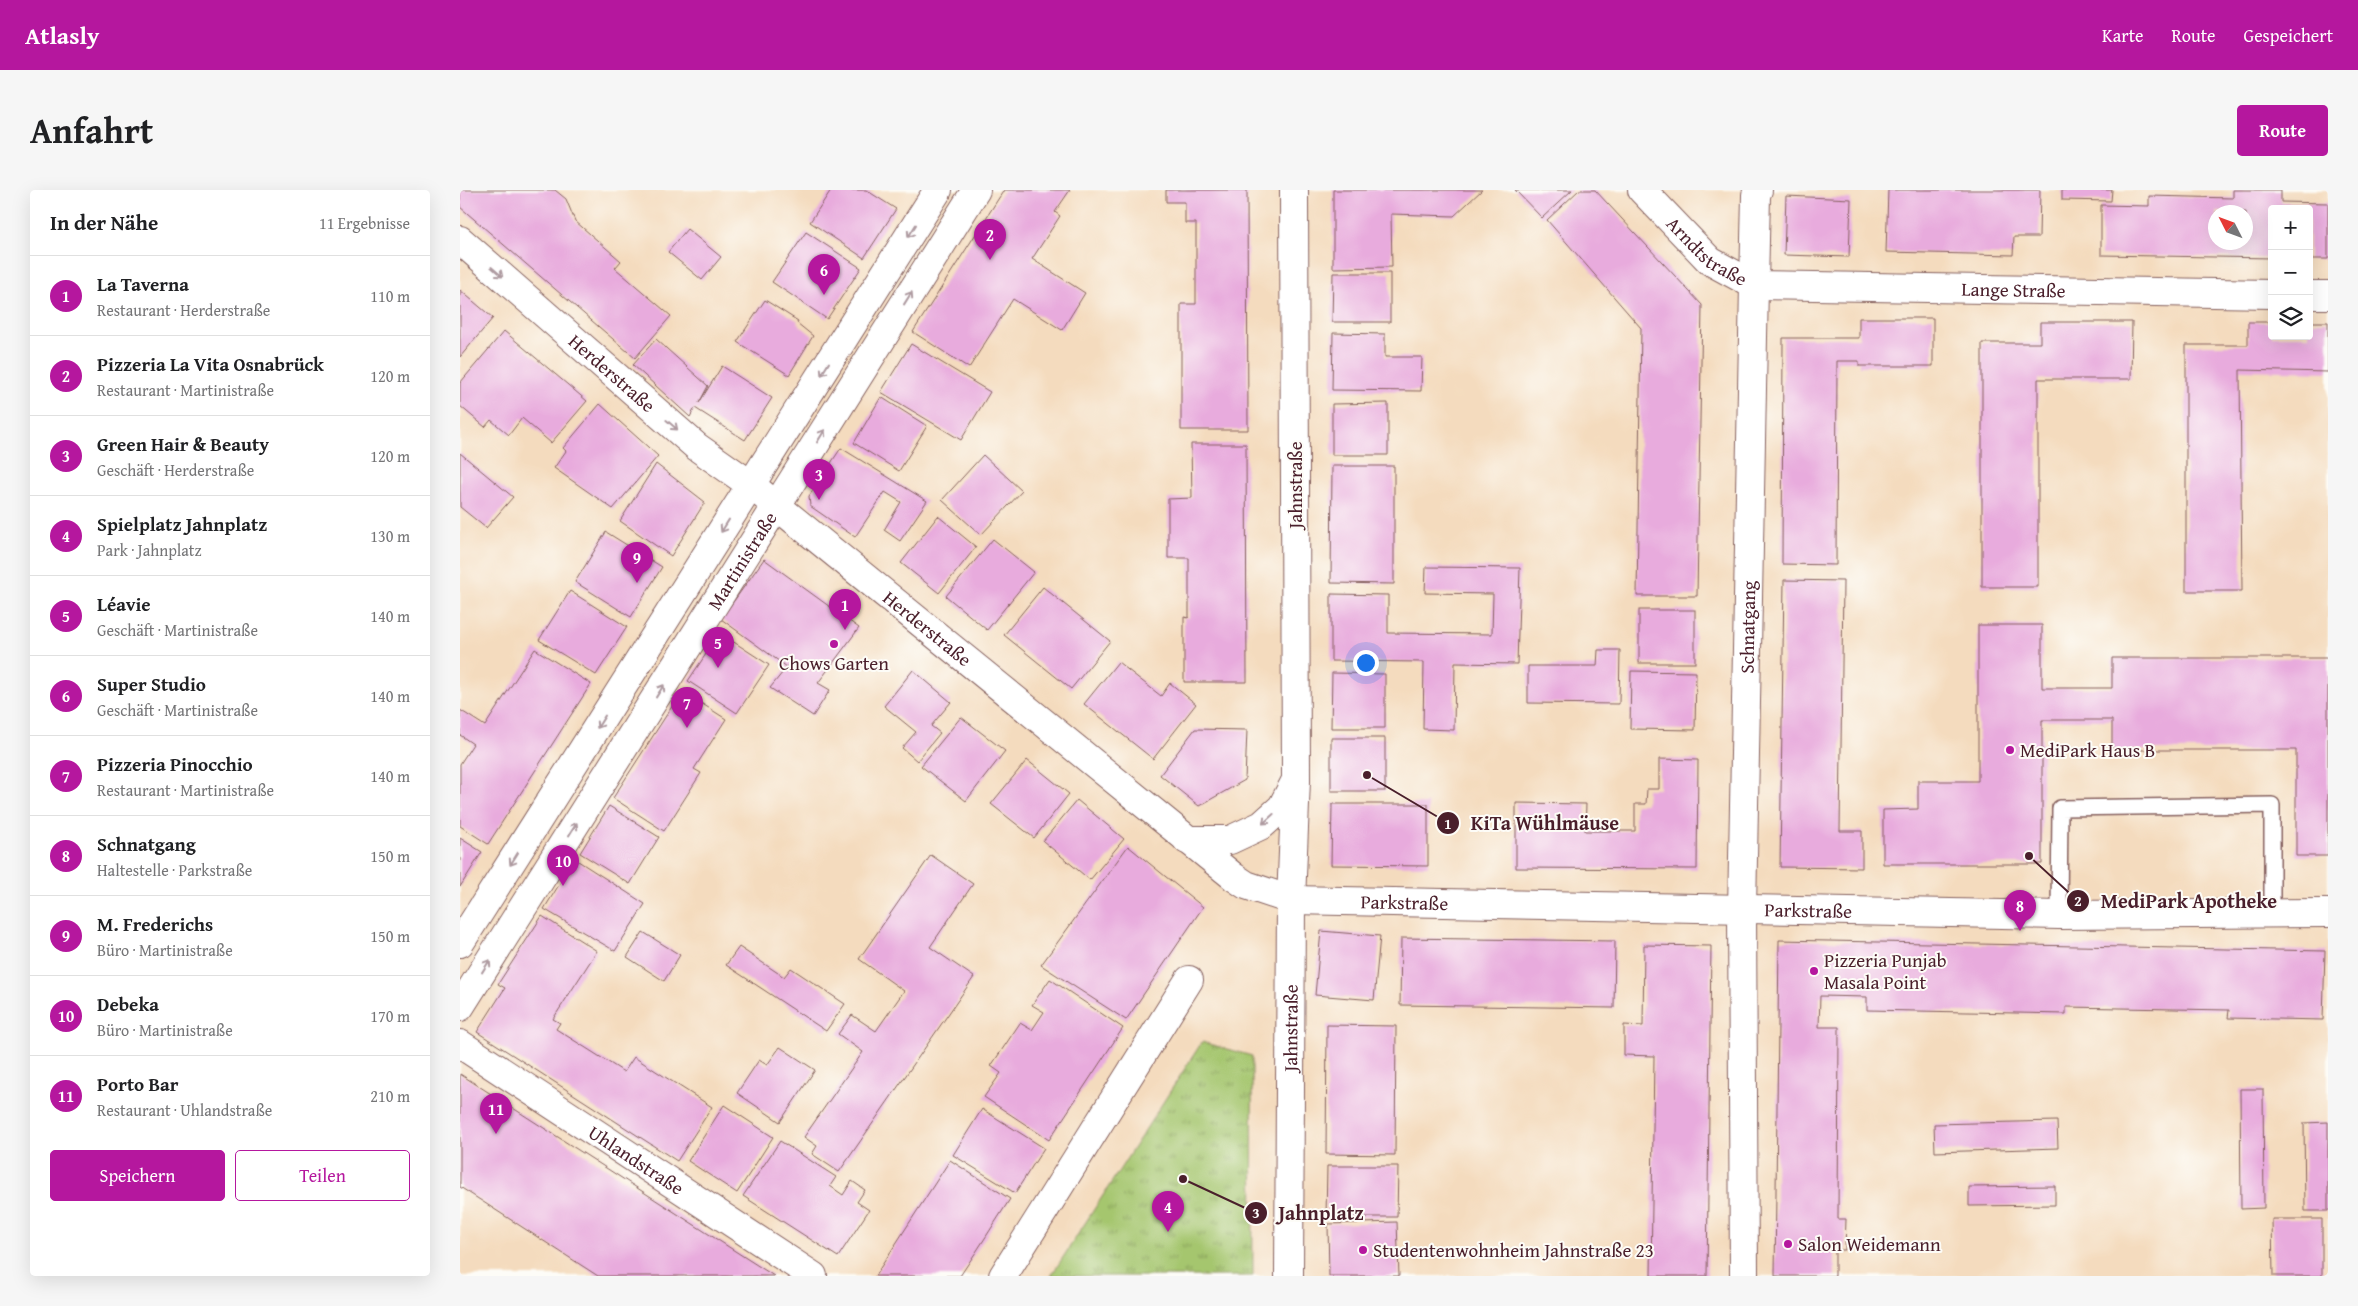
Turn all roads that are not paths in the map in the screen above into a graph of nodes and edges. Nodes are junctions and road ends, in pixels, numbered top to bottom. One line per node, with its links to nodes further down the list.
1 (938, 190): 11 (street, Martinistraße, one-way to 11)
2 (976, 190): 12 (street, Martinistraße, one-way to 2)
3 (1294, 190): 13 (street, Jahnstraße)
4 (1642, 190): 7 (street, Arndtstraße)
5 (1757, 192): 7 (street, Schnatgang)
6 (460, 240): 11 (street, Herderstraße, one-way to 11)
7 (1754, 284): 8 (street, Lange Straße); 16 (street, Schnatgang)
8 (2268, 294)
9 (2313, 294): 10 (street)
10 (2328, 295)
11 (751, 485): 12 (street, Herderstraße); 20 (street, Martinistraße, one-way to 20)
12 (777, 507): 14 (street, Herderstraße); 22 (street, Martinistraße, one-way to 12)
13 (1296, 780): 14 (street, Jahnstraße, one-way to 14); 15 (street, Jahnstraße)
14 (1186, 840): 15 (street, Herderstraße)
15 (1291, 900): 16 (street, Parkstraße); 26 (street, Jahnstraße)
16 (1742, 910): 19 (street, Parkstraße); 27 (street, Schnatgang)
17 (2328, 913): 18 (street, Parkstraße)
18 (2272, 914): 19 (street, Parkstraße); 19 (lane)
19 (2059, 915)
20 (460, 943)
21 (1189, 980): 25 (street)
22 (460, 1007)
23 (460, 1044): 24 (street, Uhlandstraße)
24 (813, 1276)
25 (1003, 1276)
26 (1289, 1276)
27 (1744, 1276)

